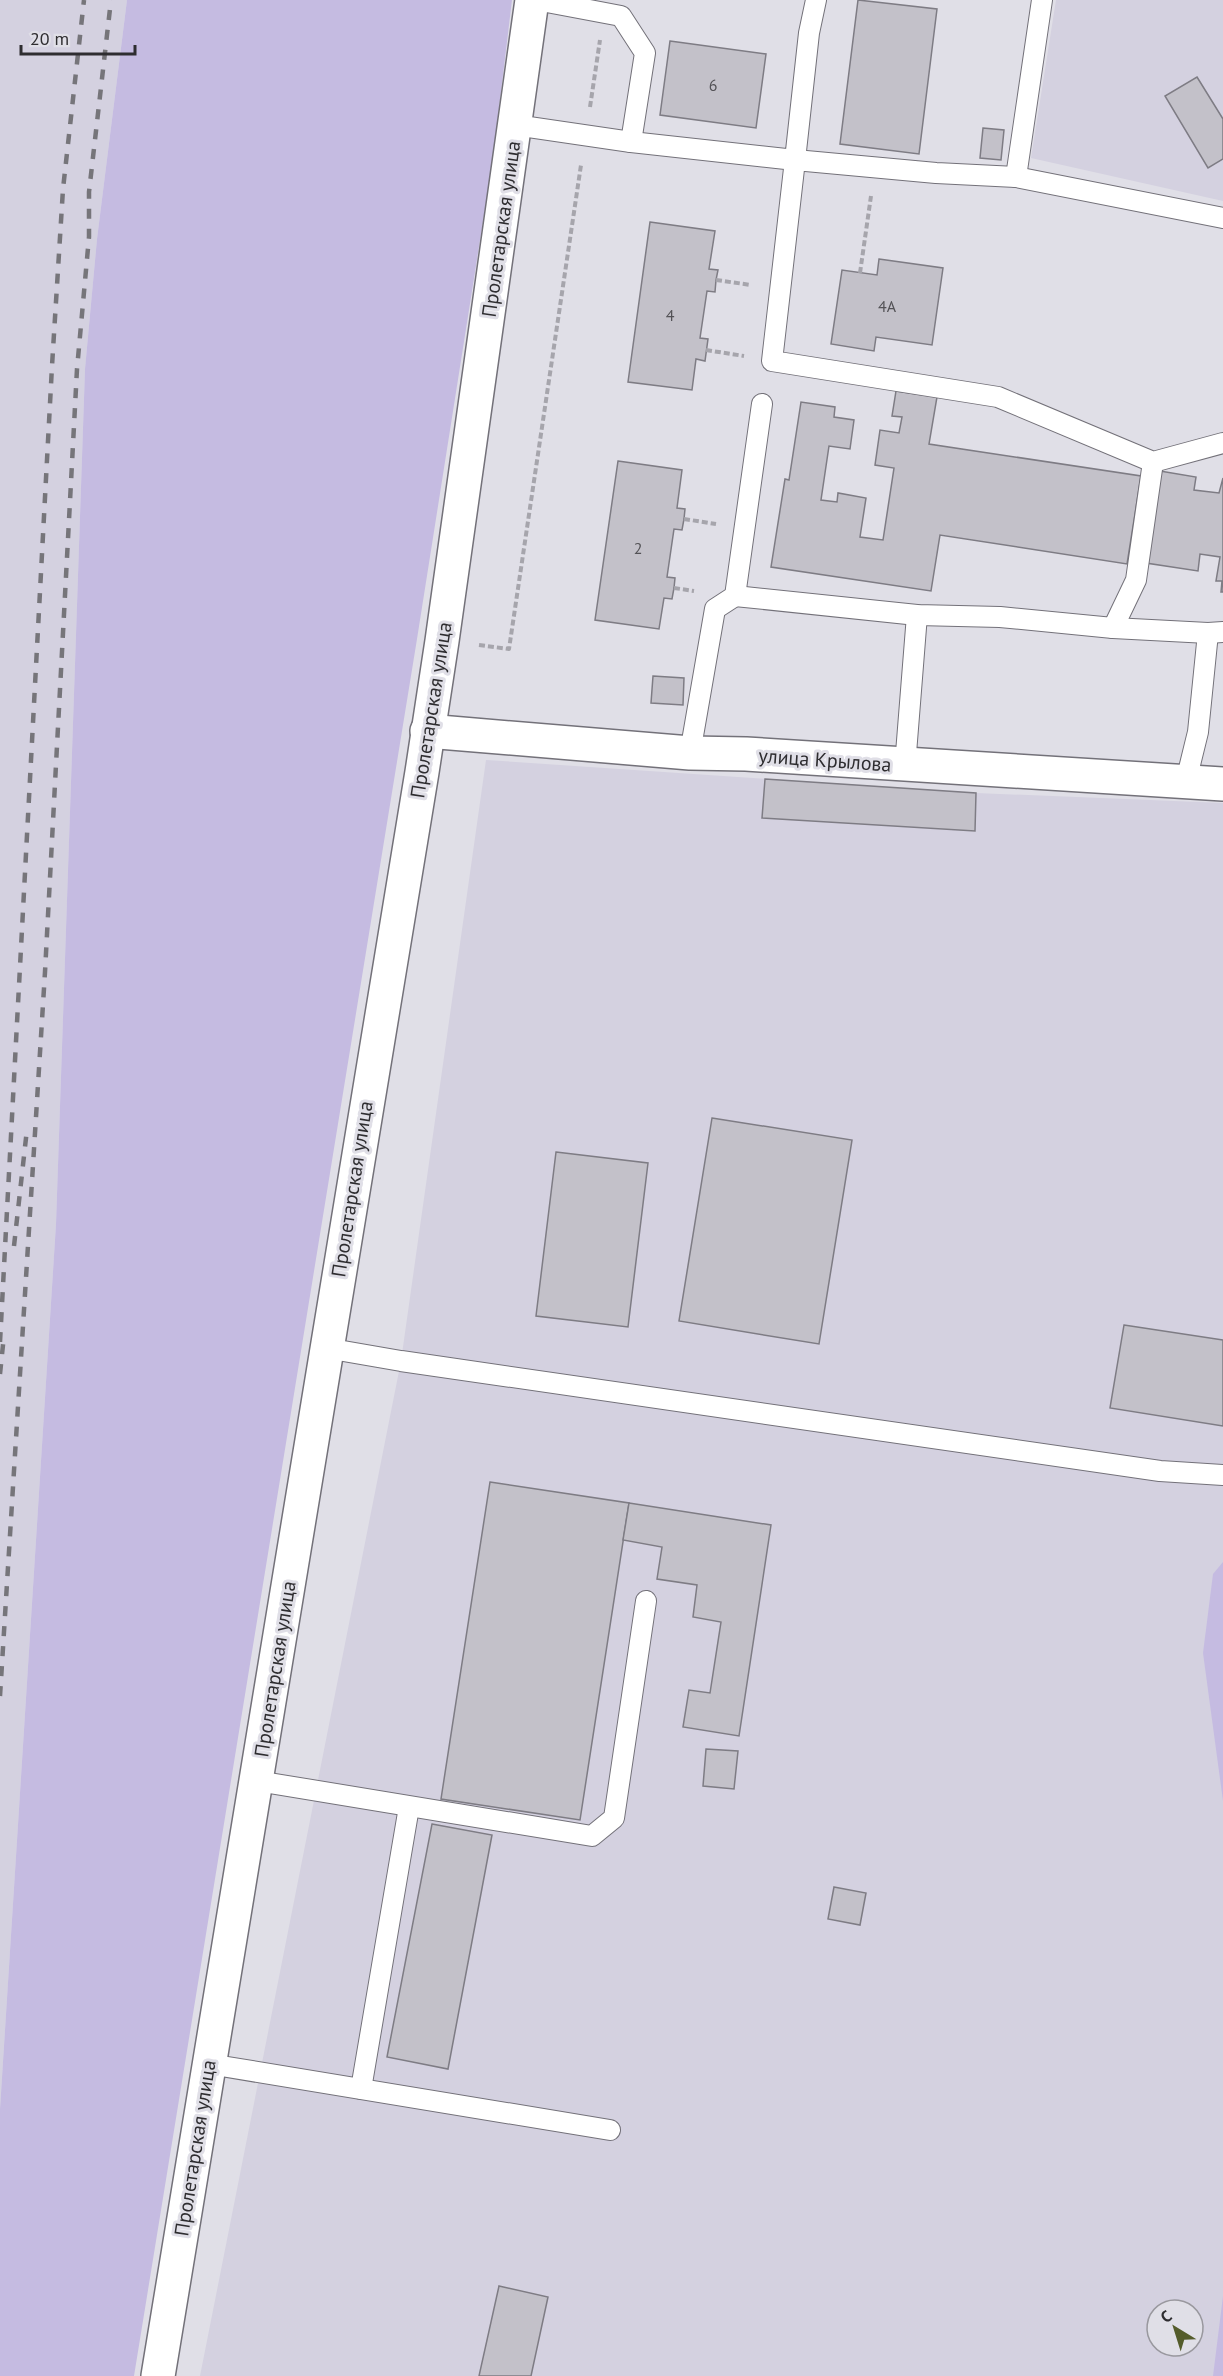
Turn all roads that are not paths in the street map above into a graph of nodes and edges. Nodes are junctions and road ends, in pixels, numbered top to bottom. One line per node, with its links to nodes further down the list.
1 (534, 0): 4 (street, Пролетарская улица); 5 (lane)
2 (816, 0): 6 (lane)
3 (1042, 0): 7 (lane)
4 (515, 125): 5 (lane); 16 (street, Пролетарская улица)
5 (631, 142): 6 (lane)
6 (795, 160): 7 (lane); 11 (lane)
7 (1016, 177): 8 (lane)
8 (1223, 218)
9 (762, 404): 12 (lane)
10 (1223, 443): 11 (lane)
11 (1153, 462): 14 (lane)
12 (735, 596): 13 (lane); 17 (lane)
13 (917, 615): 14 (lane); 18 (lane)
14 (1113, 628): 15 (lane)
15 (1216, 632): 19 (lane)
16 (427, 731): 17 (street, улица Крылова); 21 (street, Пролетарская улица)
17 (690, 753): 18 (street, улица Крылова)
18 (905, 766): 19 (street, улица Крылова)
19 (1186, 782): 20 (street, улица Крылова)
20 (1223, 784)
21 (326, 1348): 22 (lane); 24 (street, Пролетарская улица)
22 (1223, 1475)
23 (646, 1602): 25 (lane)
24 (257, 1781): 25 (lane); 26 (street, Пролетарская улица)
25 (409, 1807): 27 (lane)
26 (209, 2064): 27 (lane); 29 (street, Пролетарская улица)
27 (361, 2089): 28 (lane)
28 (610, 2130)
29 (158, 2376)

